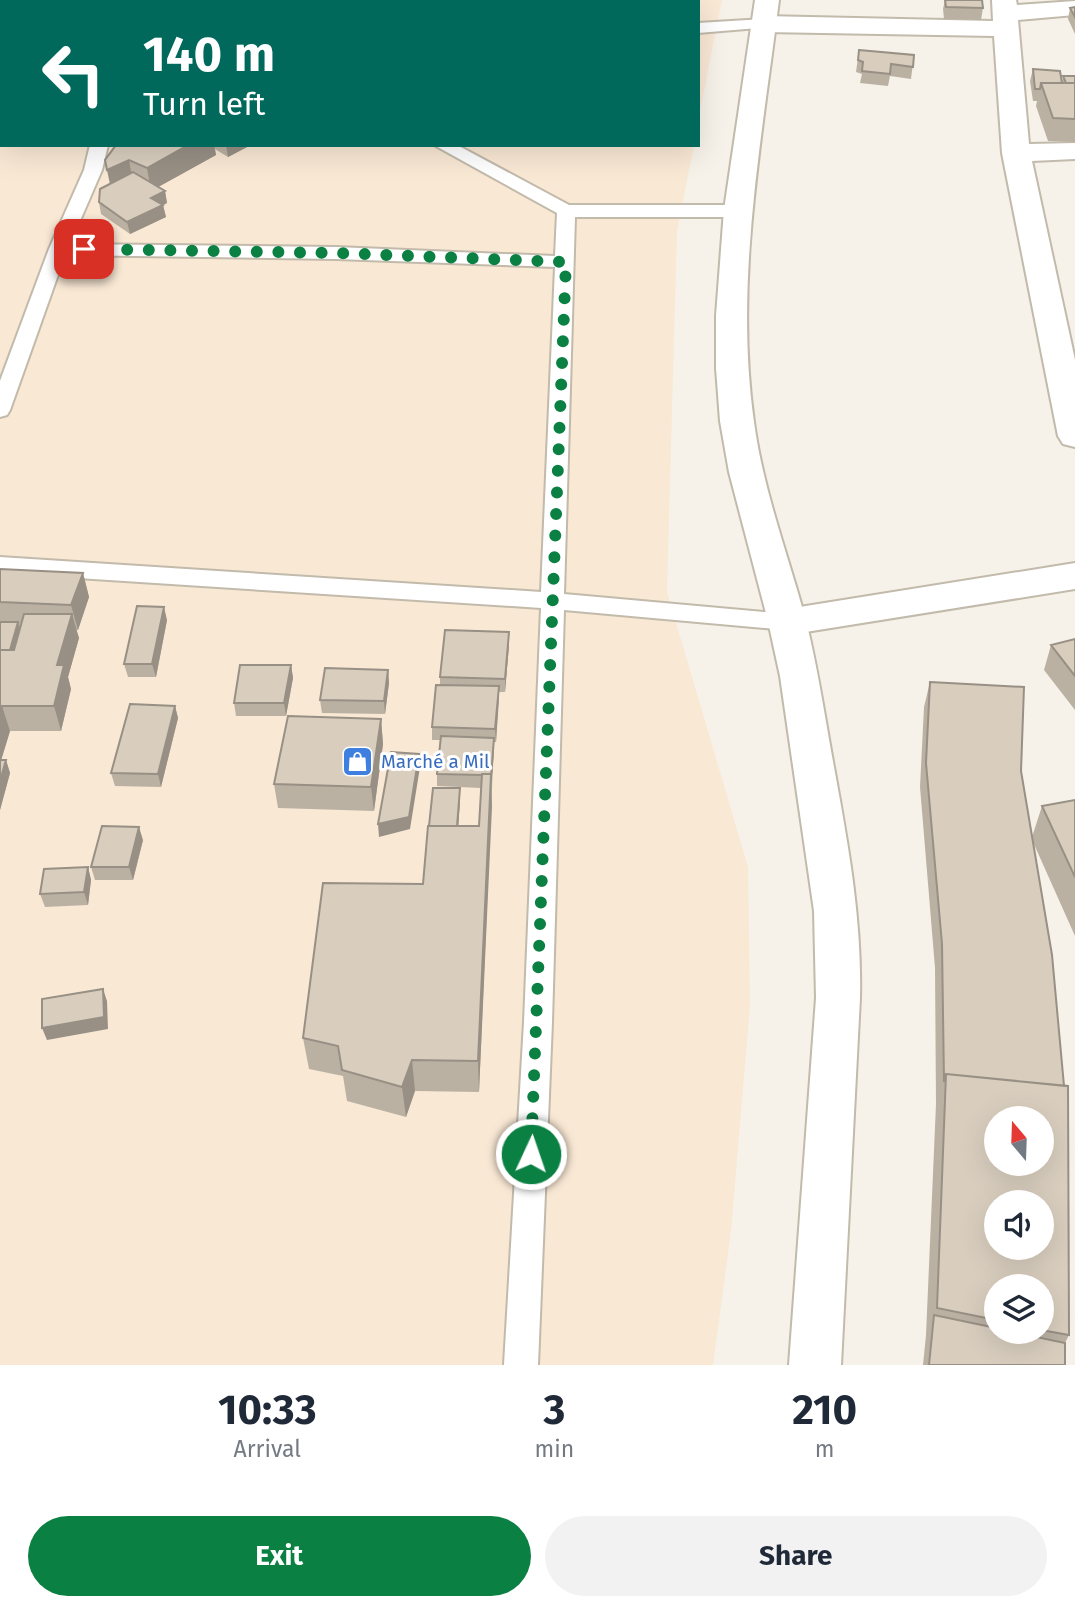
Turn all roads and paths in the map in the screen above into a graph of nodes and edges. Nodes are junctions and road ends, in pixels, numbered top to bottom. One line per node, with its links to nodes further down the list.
1 (1075, 8): 3 (street)
2 (766, 12): 3 (street); 4 (lane); 12 (street)
3 (1006, 14): 8 (street)
4 (700, 28)
5 (99, 147): 10 (lane)
6 (447, 147): 11 (lane)
7 (1075, 151): 8 (street)
8 (1016, 153): 16 (street)
9 (114, 160): 10 (lane)
10 (93, 170): 13 (lane)
11 (566, 211): 12 (lane); 14 (lane)
12 (739, 211): 20 (street)
13 (58, 249): 14 (lane); 15 (lane)
14 (566, 262): 19 (lane)
15 (0, 410)
16 (1075, 436)
17 (0, 565): 19 (lane)
18 (1075, 576): 20 (street)
19 (553, 601): 20 (lane); 21 (lane)
20 (787, 622): 22 (street)
21 (521, 1365)
22 (815, 1365)

